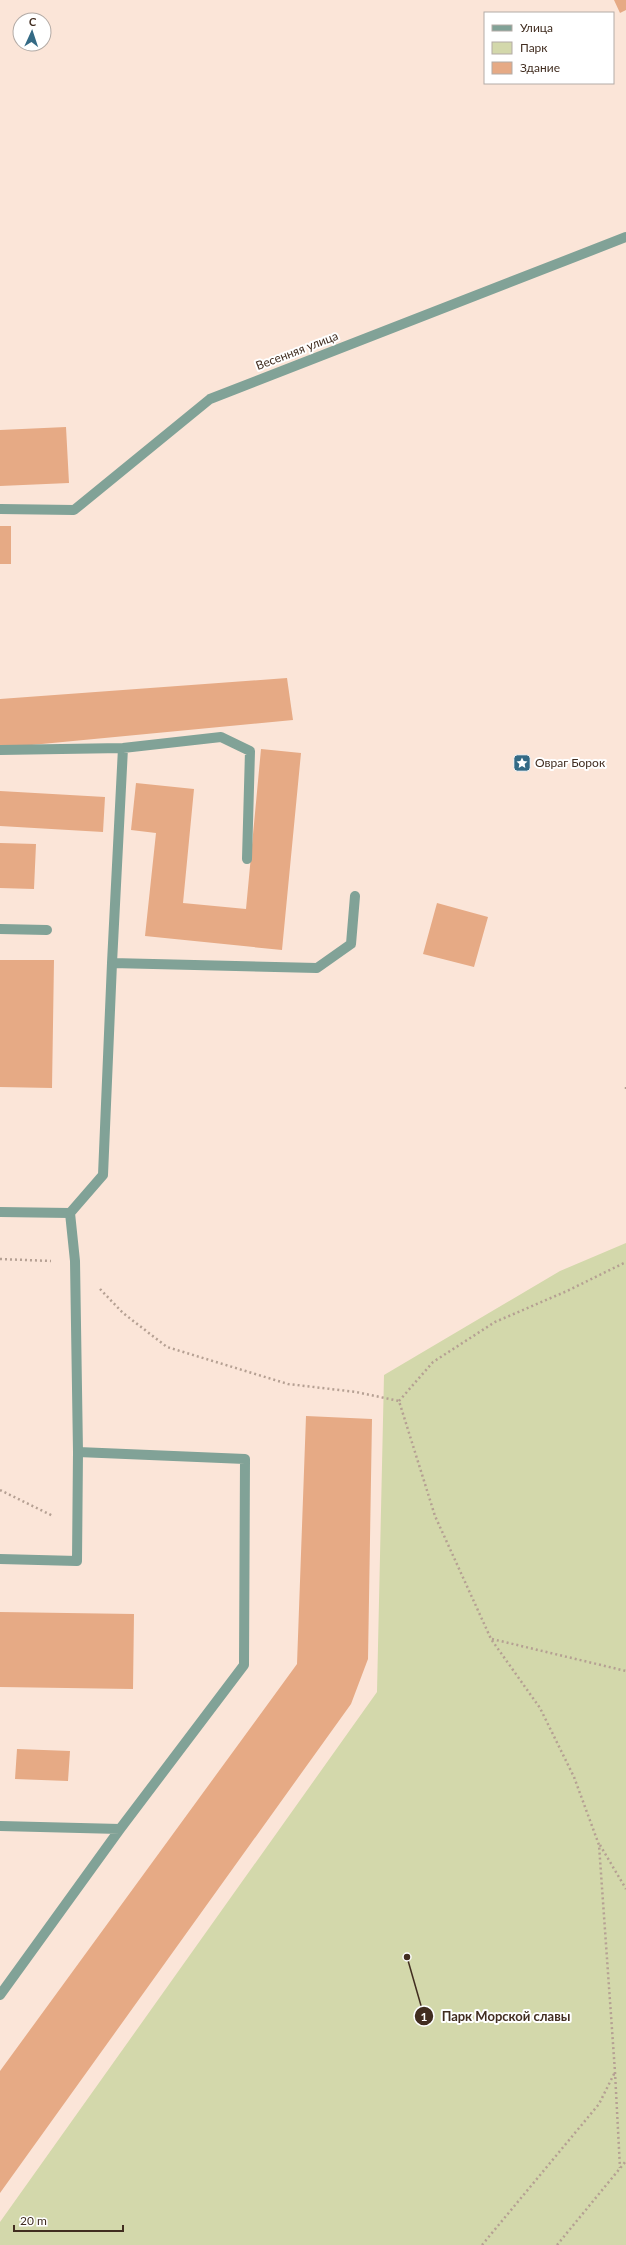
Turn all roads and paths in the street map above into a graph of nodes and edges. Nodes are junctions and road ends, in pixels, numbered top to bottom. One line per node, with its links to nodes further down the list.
1 (626, 237): 2 (street, Весенняя улица)
2 (0, 509)
3 (123, 748): 4 (street); 5 (street); 9 (street)
4 (0, 750)
5 (247, 859)
6 (354, 896): 9 (street)
7 (0, 929): 8 (street)
8 (47, 930)
9 (112, 964): 13 (street)
10 (626, 1087): 11 (path)
11 (626, 1091)
12 (0, 1212): 13 (street)
13 (70, 1213): 15 (street)
14 (0, 1259): 15 (path)
15 (75, 1261): 17 (path); 18 (street)
16 (626, 1262): 17 (path)
17 (399, 1401): 22 (path)
18 (78, 1452): 20 (street); 25 (street)
19 (0, 1490): 20 (path)
20 (77, 1528): 21 (street)
21 (0, 1559)
22 (491, 1639): 23 (path); 26 (path)
23 (626, 1671)
24 (0, 1826): 25 (street)
25 (120, 1829): 28 (street)
26 (599, 1845): 27 (path); 29 (path)
27 (626, 1889)
28 (0, 1995)
29 (616, 2072): 31 (path); 32 (path)
30 (626, 2161): 31 (path)
31 (620, 2168): 33 (path)
32 (482, 2245)
33 (557, 2245)

